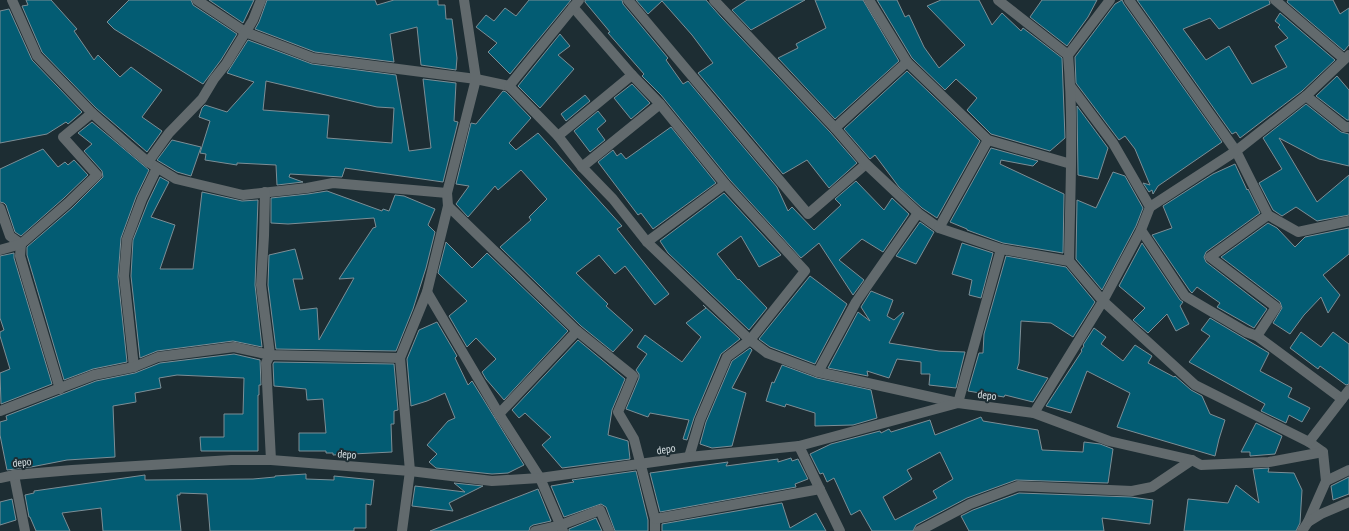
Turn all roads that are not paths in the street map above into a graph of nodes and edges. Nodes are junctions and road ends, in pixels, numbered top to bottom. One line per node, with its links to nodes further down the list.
1 (12, 0): 23 (street)
2 (197, 0): 13 (street)
3 (261, 0): 13 (street)
4 (464, 0): 18 (street)
5 (628, 0): 30 (street)
6 (715, 0): 25 (street)
7 (869, 0): 16 (street)
8 (998, 0): 14 (street)
9 (1110, 0): 14 (street)
10 (1129, 0): 28 (street)
11 (1275, 0): 15 (street)
12 (576, 4): 17 (street); 19 (street)
13 (245, 32): 18 (street); 29 (street)
14 (1068, 55): 20 (street)
15 (1347, 57): 21 (street)
16 (907, 62): 25 (street); 27 (street)
17 (632, 75): 22 (street); 26 (street)
18 (476, 79): 19 (street); 36 (street)
19 (509, 86): 26 (street)
20 (1071, 86): 31 (street); 38 (street)
21 (1306, 96): 24 (street); 28 (street)
22 (660, 104): 32 (street); 34 (street)
23 (92, 113): 29 (street); 46 (street)
24 (1349, 127)
25 (835, 128): 30 (street)
26 (558, 136): 32 (street)
27 (988, 140): 31 (street); 43 (street)
28 (1236, 151): 38 (street); 41 (street)
29 (148, 162): 33 (street)
30 (866, 164): 40 (street)
31 (1071, 164): 49 (street)
32 (582, 167): 45 (street)
33 (157, 168): 35 (street); 57 (street)
34 (725, 184): 45 (street); 54 (street)
35 (265, 192): 36 (street); 55 (street)
36 (447, 193): 37 (street)
37 (448, 206): 50 (street); 52 (street)
38 (1150, 206): 44 (street)
39 (0, 208): 46 (street)
40 (918, 213): 43 (street); 58 (street)
41 (1268, 215): 42 (street); 53 (street)
42 (1349, 221)
43 (939, 228): 47 (street)
44 (1141, 230): 51 (street); 53 (street)
45 (647, 242): 54 (street)
46 (21, 244): 48 (street); 59 (street)
47 (1001, 249): 49 (street); 62 (street)
48 (0, 250)
49 (1069, 261): 51 (street)
50 (427, 292): 56 (street); 65 (street)
51 (1103, 301): 64 (street); 66 (street)
52 (577, 331): 65 (street); 72 (street)
53 (1256, 336): 61 (street)
54 (750, 340): 58 (street); 69 (street)
55 (270, 355): 56 (street); 57 (street); 70 (street)
56 (400, 358): 74 (street)
57 (134, 368): 59 (street)
58 (818, 372): 62 (street)
59 (60, 389): 63 (street)
60 (1349, 390): 61 (street)
61 (1342, 399): 66 (street)
62 (958, 403): 64 (street, depo); 67 (street, depo)
63 (0, 412)
64 (1034, 413): 71 (street, depo)
65 (498, 414): 77 (street)
66 (1309, 442): 68 (street)
67 (800, 446): 69 (street, depo); 79 (street)
68 (1323, 452): 71 (street, depo); 78 (street)
69 (689, 457): 72 (street, depo)
70 (271, 460): 74 (street, depo); 75 (street, depo)
71 (1192, 460): 90 (street)
72 (640, 465): 77 (street, depo); 81 (street)
73 (1349, 470): 78 (street)
74 (410, 471): 77 (street, depo); 85 (street)
75 (14, 475): 76 (street, depo); 84 (street)
76 (0, 478)
77 (540, 478): 83 (street)
78 (1326, 481): 82 (street)
79 (820, 489): 81 (street); 89 (street)
80 (1349, 502): 82 (street)
81 (655, 519): 88 (street)
82 (1305, 527)
83 (562, 528): 86 (street); 87 (street)
84 (25, 531)
85 (402, 531)
86 (535, 531)
87 (609, 531)
88 (655, 531)
89 (840, 531)
90 (919, 531)

